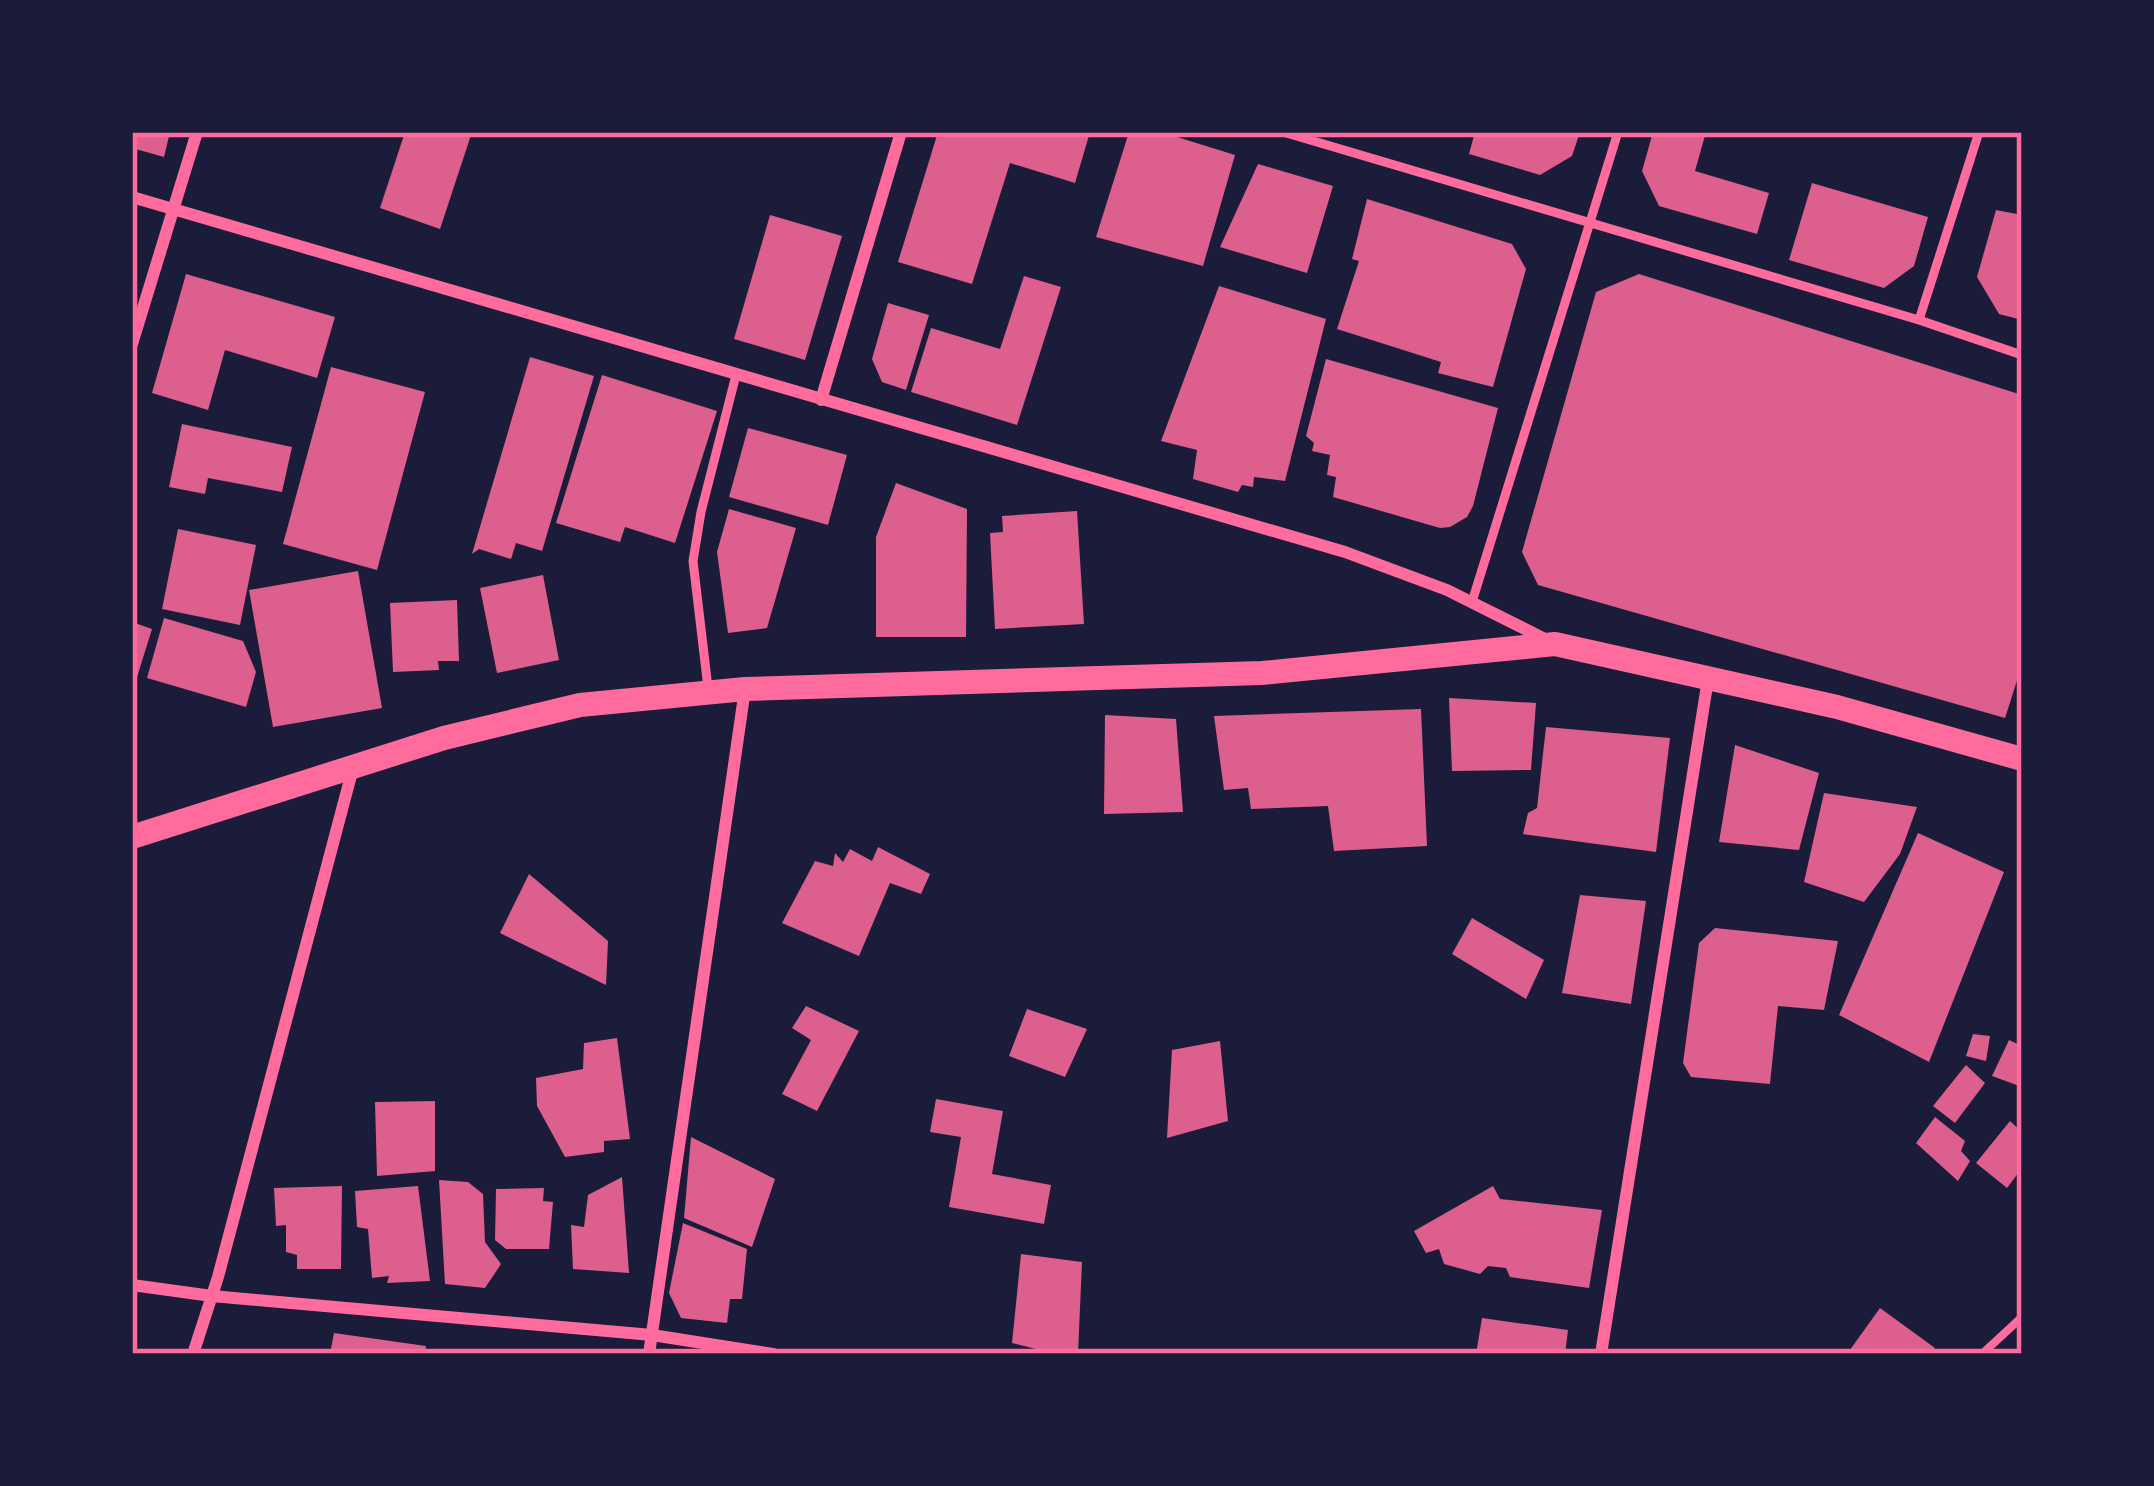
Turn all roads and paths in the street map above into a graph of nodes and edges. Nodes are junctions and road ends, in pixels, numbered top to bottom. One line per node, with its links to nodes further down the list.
1 (197, 132): 7 (street)
2 (901, 132): 13 (street)
3 (1283, 132): 8 (lane)
4 (1618, 132): 8 (lane)
5 (1978, 132): 9 (lane)
6 (132, 197): 7 (street)
7 (172, 209): 10 (street); 12 (street)
8 (1591, 222): 9 (lane); 14 (lane)
9 (1919, 320): 11 (lane)
10 (132, 344)
11 (2022, 355)
12 (736, 375): 13 (street); 18 (lane)
13 (821, 400): 14 (street)
14 (1472, 602): 15 (street)
15 (1555, 644): 16 (main road); 17 (main road)
16 (1708, 679): 19 (main road); 29 (street)
17 (745, 689): 18 (main road); 25 (street)
18 (708, 693): 20 (main road)
19 (2022, 759)
20 (353, 767): 21 (main road); 23 (street)
21 (132, 837)
22 (132, 1285): 23 (street)
23 (212, 1296): 25 (street); 26 (street)
24 (2022, 1317): 30 (path)
25 (652, 1335): 27 (street); 28 (street)
26 (193, 1354)
27 (649, 1354)
28 (773, 1354)
29 (1601, 1354)
30 (1982, 1354)

